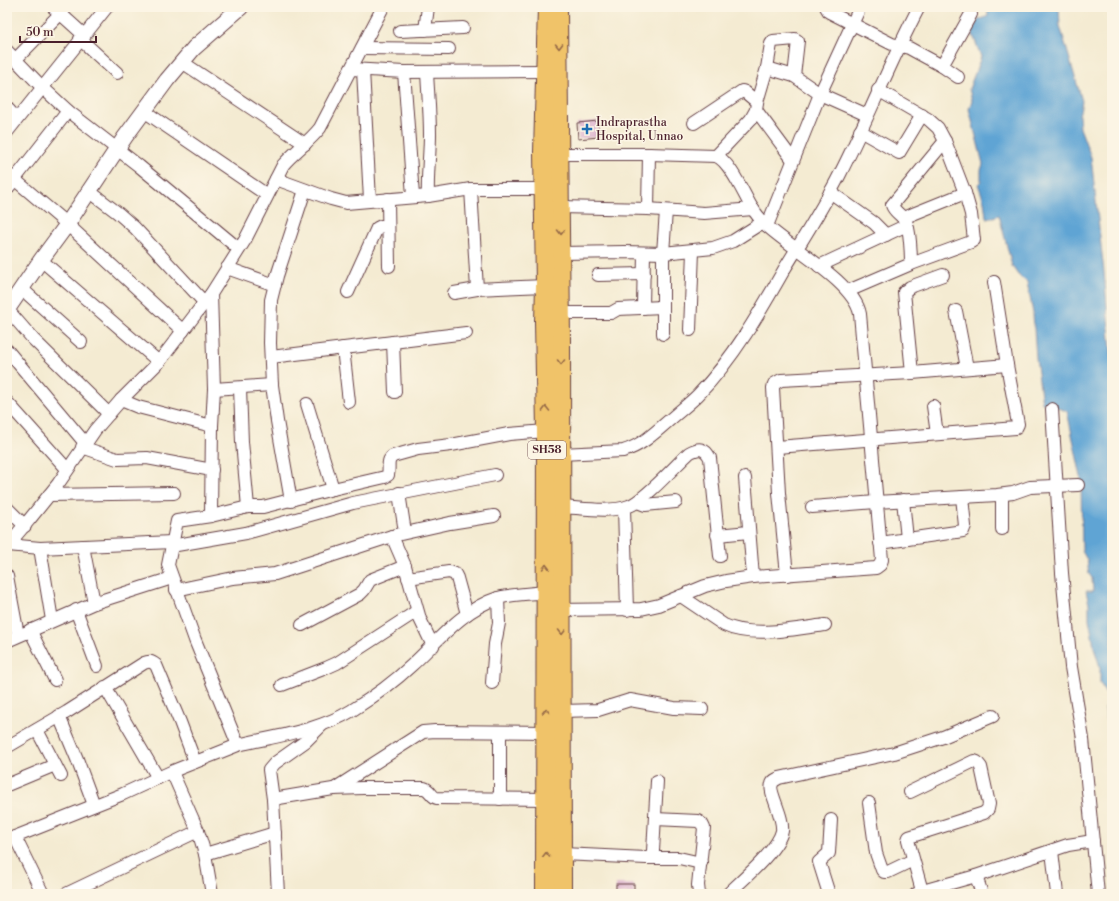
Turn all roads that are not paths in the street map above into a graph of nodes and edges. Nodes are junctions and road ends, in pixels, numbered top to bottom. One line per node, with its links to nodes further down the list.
1 (107, 7): 16 (street)
2 (241, 7): 21 (street)
3 (383, 7): 18 (street)
4 (428, 7): 14 (street)
5 (547, 7): 25 (main road, SH58)
6 (558, 7): 47 (main road, SH58, one-way to 47)
7 (826, 7): 12 (street)
8 (860, 7): 12 (street)
9 (919, 7): 17 (street)
10 (57, 10): 16 (street); 20 (street)
11 (971, 14): 22 (street)
12 (852, 23): 17 (street); 33 (street)
13 (463, 28): 14 (street)
14 (425, 30): 15 (street)
15 (400, 31)
16 (82, 37): 28 (street); 31 (street)
17 (899, 45): 22 (street); 32 (street)
18 (362, 48): 19 (street); 24 (street)
19 (449, 49)
20 (11, 55): 31 (street)
21 (182, 62): 37 (street); 45 (street)
22 (942, 66): 30 (street)
23 (767, 68): 29 (street); 29 (street); 34 (street)
24 (357, 70): 26 (street); 45 (street); 63 (street)
25 (545, 71): 27 (street); 54 (main road, SH58)
26 (404, 72): 27 (street); 60 (street)
27 (427, 72): 61 (street)
28 (117, 73)
29 (794, 76): 33 (street)
30 (958, 77)
31 (42, 87): 36 (street); 40 (street)
32 (878, 90): 38 (street); 39 (street)
33 (820, 94): 38 (street); 50 (street)
34 (757, 106): 41 (street); 49 (street); 50 (street)
35 (7, 108): 40 (street)
36 (68, 111): 46 (street); 52 (street)
37 (144, 111): 46 (street); 59 (street)
38 (867, 115): 43 (street)
39 (922, 115): 43 (street); 44 (street)
40 (17, 119): 42 (street)
41 (694, 123)
42 (7, 132)
43 (860, 132): 57 (street)
44 (945, 141): 58 (street); 68 (street)
45 (305, 144): 51 (street)
46 (117, 148): 56 (street); 73 (street)
47 (560, 154): 48 (street); 54 (main road, SH58)
48 (649, 154): 49 (street); 65 (street)
49 (716, 156): 66 (street)
50 (793, 160): 70 (street)
51 (276, 179): 55 (street); 59 (street)
52 (10, 181): 69 (street)
53 (471, 189): 54 (street); 61 (street); 91 (street)
54 (552, 189): 64 (main road, SH58); 89 (main road, SH58)
55 (305, 190): 63 (street); 88 (street)
56 (89, 191): 69 (street); 95 (street)
57 (830, 192): 72 (street); 74 (street)
58 (965, 193): 68 (street); 80 (street)
59 (267, 195): 73 (street)
60 (413, 196): 61 (street); 62 (street)
61 (428, 196)
62 (388, 199): 63 (street); 71 (street)
63 (370, 200)
64 (560, 207): 65 (street); 76 (main road, SH58, one-way to 76)
65 (648, 209): 67 (street)
66 (753, 209): 67 (street); 70 (street)
67 (666, 211): 78 (street)
68 (905, 221): 72 (street); 80 (street)
69 (67, 224): 79 (street); 102 (street)
70 (765, 224): 74 (street); 75 (street)
71 (388, 227): 81 (street); 93 (street)
72 (886, 234): 82 (street)
73 (239, 249): 83 (street)
74 (796, 250): 82 (street); 132 (street)
75 (693, 251): 78 (street); 101 (street)
76 (561, 253): 77 (street); 100 (main road, SH58)
77 (644, 253): 78 (street); 84 (street)
78 (663, 253): 96 (street)
79 (40, 260): 90 (street); 110 (street)
80 (912, 264): 92 (street)
81 (389, 266)
82 (819, 266): 92 (street)
83 (227, 268): 88 (street); 95 (street)
84 (644, 274): 86 (street); 97 (street)
85 (943, 275): 113 (street)
86 (598, 276)
87 (994, 282): 111 (street)
88 (275, 285): 109 (street)
89 (545, 286): 91 (street); 127 (main road, SH58, one-way to 89)
90 (22, 289): 98 (street); 105 (street)
91 (477, 289): 94 (street)
92 (848, 291): 114 (street)
93 (348, 292)
94 (454, 293)
95 (208, 298): 102 (street); 116 (street)
96 (663, 307): 97 (street); 104 (street)
97 (643, 308): 100 (street)
98 (7, 309): 125 (street)
99 (956, 311): 112 (street)
100 (561, 313): 132 (main road, SH58, one-way to 132)
101 (690, 330)
102 (182, 331): 110 (street)
103 (466, 333): 106 (street)
104 (663, 334)
105 (81, 342)
106 (393, 342): 107 (street); 118 (street)
107 (344, 348): 109 (street); 121 (street)
108 (7, 350): 130 (street)
109 (271, 357): 115 (street)
110 (159, 362): 119 (street)
111 (1007, 365): 112 (street); 128 (street)
112 (967, 368): 113 (street)
113 (912, 373): 114 (street)
114 (866, 375): 129 (street); 131 (street)
115 (272, 385): 117 (street); 147 (street)
116 (214, 388): 117 (street); 126 (street)
117 (240, 388): 155 (street)
118 (394, 392)
119 (122, 400): 125 (street); 126 (street)
120 (7, 402): 133 (street)
121 (349, 402)
122 (306, 404): 140 (street)
123 (933, 406): 128 (street)
124 (1052, 410): 139 (street)
125 (109, 414): 130 (street)
126 (212, 426): 134 (street)
127 (546, 431): 137 (street); 182 (main road, SH58, one-way to 127)
128 (936, 434): 129 (street)
129 (871, 439): 131 (street); 150 (street)
130 (84, 445): 133 (street); 134 (street)
131 (778, 447): 175 (street)
132 (561, 454): 152 (main road, SH58)
133 (68, 470): 144 (street)
134 (212, 470): 158 (street)
135 (495, 475): 142 (street)
136 (744, 478): 164 (street)
137 (350, 485): 140 (street); 151 (street)
138 (1078, 485): 139 (street)
139 (1056, 486): 143 (street); 226 (street)
140 (333, 489): 147 (street)
141 (174, 493): 144 (street)
142 (399, 493): 151 (street); 163 (street)
143 (1002, 494): 145 (street); 162 (street)
144 (49, 495): 160 (street)
145 (962, 497): 146 (street); 167 (street)
146 (903, 500): 150 (street); 167 (street)
147 (291, 501): 153 (street)
148 (636, 502): 149 (street); 156 (street); 165 (street)
149 (676, 502)
150 (876, 502): 157 (street); 168 (street)
151 (355, 503): 161 (street)
152 (561, 506): 156 (street); 182 (main road, SH58)
153 (263, 507): 155 (street); 161 (street)
154 (7, 508): 160 (street)
155 (248, 508): 158 (street)
156 (624, 508): 184 (street)
157 (812, 508)
158 (211, 516): 169 (street)
159 (494, 516): 163 (street)
160 (25, 526): 170 (street)
161 (266, 527): 169 (street)
162 (1002, 529)
163 (405, 532): 166 (street)
164 (749, 532): 165 (street); 177 (street)
165 (717, 535): 173 (street)
166 (392, 536): 174 (street); 178 (street)
167 (907, 539): 168 (street)
168 (880, 543): 175 (street)
169 (172, 544): 171 (street); 178 (street)
170 (8, 545): 172 (street)
171 (83, 546): 172 (street); 181 (street)
172 (40, 548): 187 (street)
173 (720, 556)
174 (406, 572): 185 (street); 186 (street); 188 (street)
175 (787, 574): 177 (street)
176 (7, 576): 191 (street)
177 (753, 577): 179 (street)
178 (174, 584): 181 (street); 207 (street)
179 (681, 596): 184 (street); 189 (street)
180 (498, 598): 182 (street); 186 (street); 196 (street)
181 (94, 603): 183 (street)
182 (551, 604): 184 (street); 200 (main road, SH58, one-way to 200); 205 (main road, SH58, one-way to 182)
183 (76, 610): 187 (street); 194 (street)
184 (627, 610)
185 (417, 611): 193 (street); 197 (street)
186 (467, 614): 193 (street)
187 (52, 620): 190 (street)
188 (302, 625)
189 (825, 625)
190 (30, 630): 191 (street); 195 (street)
191 (18, 635): 192 (street)
192 (7, 641)
193 (433, 646): 203 (street)
194 (97, 666)
195 (54, 680)
196 (492, 683)
197 (282, 685)
198 (105, 687): 201 (street); 209 (street); 211 (street)
199 (702, 709): 200 (street)
200 (562, 711): 229 (main road, SH58)
201 (59, 716): 204 (street); 220 (street)
202 (993, 716): 242 (street)
203 (322, 725): 207 (street); 216 (street)
204 (37, 730): 208 (street); 213 (street)
205 (546, 732): 206 (street); 218 (main road, SH58)
206 (500, 733): 214 (street); 217 (street)
207 (238, 745): 209 (street)
208 (7, 747)
209 (195, 762): 210 (street)
210 (172, 772): 211 (street); 223 (street)
211 (158, 778): 220 (street)
212 (657, 781): 221 (street)
213 (7, 785)
214 (333, 789): 216 (street); 217 (street)
215 (910, 792): 231 (street)
216 (273, 799): 224 (street)
217 (500, 799): 218 (street)
218 (546, 799): 239 (main road, SH58, one-way to 218)
219 (869, 804): 231 (street)
220 (94, 805): 225 (street)
221 (654, 819): 230 (street); 232 (street)
222 (831, 820): 243 (street)
223 (198, 831): 228 (street); 236 (street)
224 (275, 833): 228 (street); 238 (street)
225 (11, 838): 235 (street)
226 (1092, 841): 227 (street); 246 (street)
227 (1052, 851): 233 (street); 245 (street)
228 (205, 854): 237 (street)
229 (562, 854): 230 (street); 240 (main road, SH58)
230 (648, 858): 232 (street)
231 (913, 860): 234 (street)
232 (701, 863): 241 (street)
233 (976, 876): 234 (street); 244 (street)
234 (923, 892)
235 (43, 894)
236 (66, 894)
237 (212, 894)
238 (278, 894)
239 (546, 894)
240 (562, 894)
241 (699, 894)
242 (728, 894)
243 (829, 894)
244 (982, 894)
245 (1057, 894)
246 (1098, 894)

